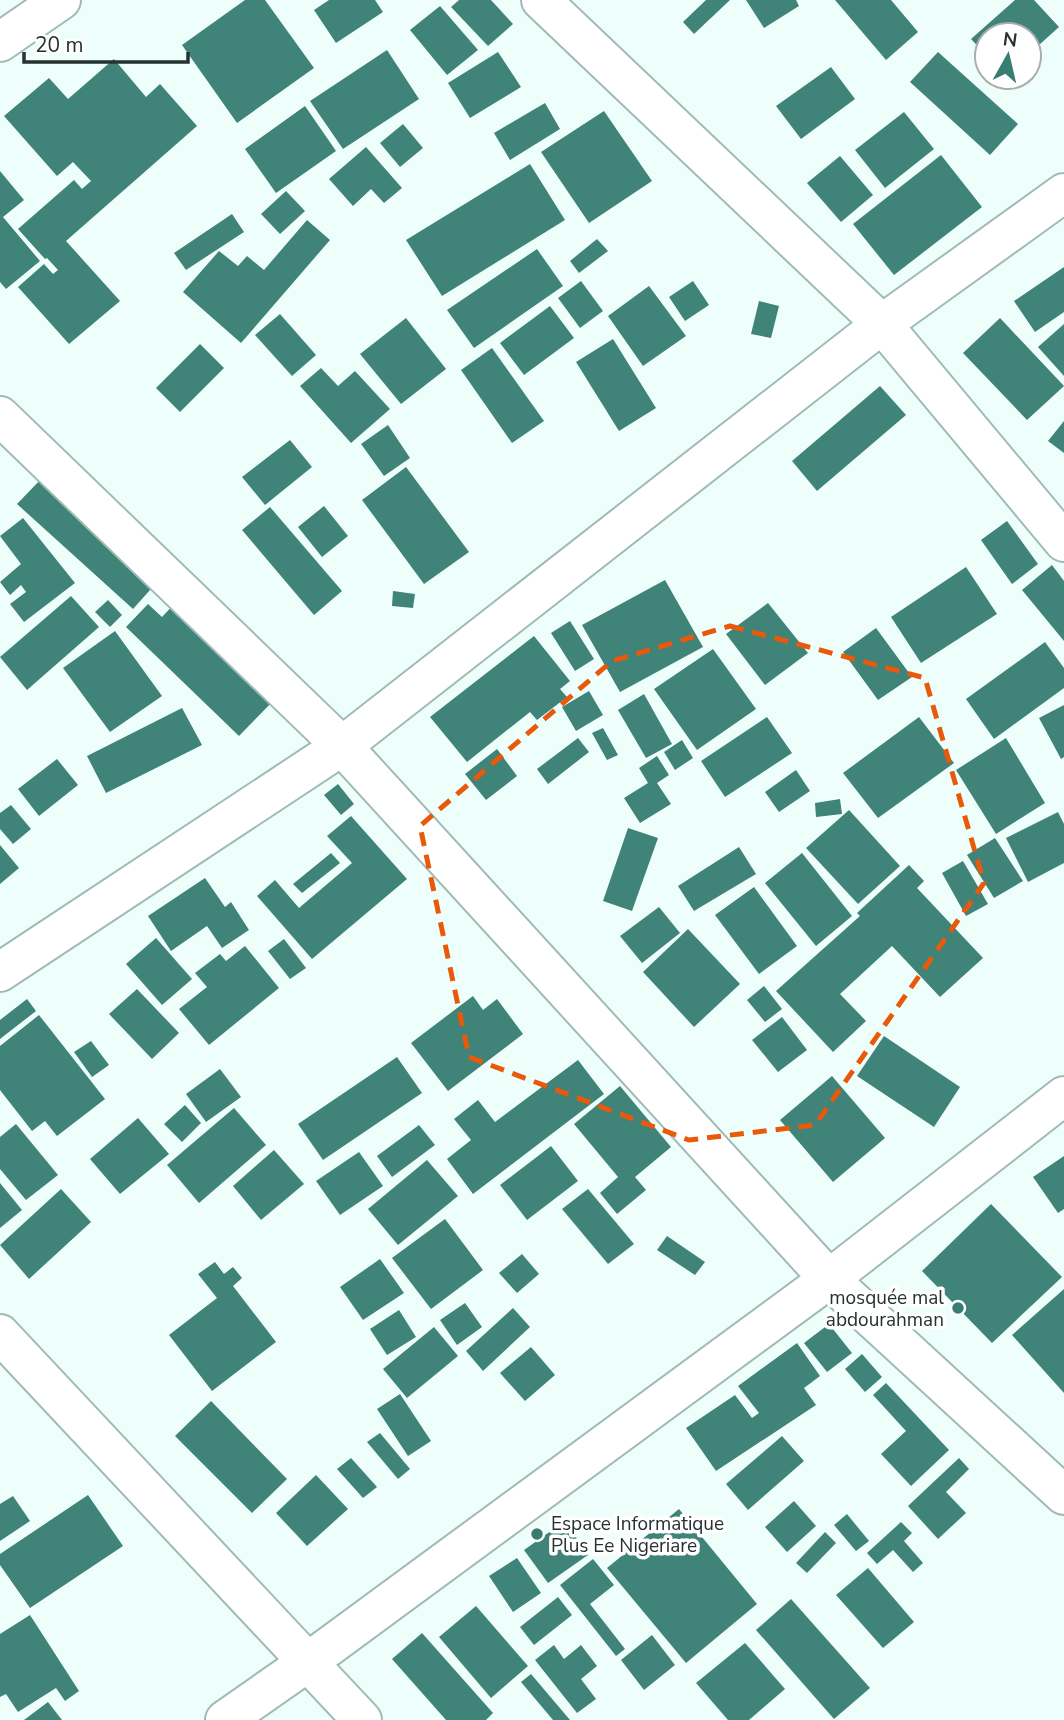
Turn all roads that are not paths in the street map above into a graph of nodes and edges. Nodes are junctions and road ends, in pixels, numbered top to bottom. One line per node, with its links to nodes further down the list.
1 (61, 0): 3 (street)
2 (541, 0): 5 (street)
3 (0, 41)
4 (1064, 193): 5 (street)
5 (882, 324): 7 (street); 8 (street)
6 (0, 416): 8 (street)
7 (1064, 542)
8 (342, 746): 9 (street); 11 (street)
9 (0, 972)
10 (1064, 1096): 11 (street)
11 (829, 1279): 13 (street); 14 (street)
12 (0, 1334): 14 (street)
13 (1064, 1495)
14 (307, 1662): 15 (street); 16 (street)
15 (225, 1720)
16 (362, 1720)

